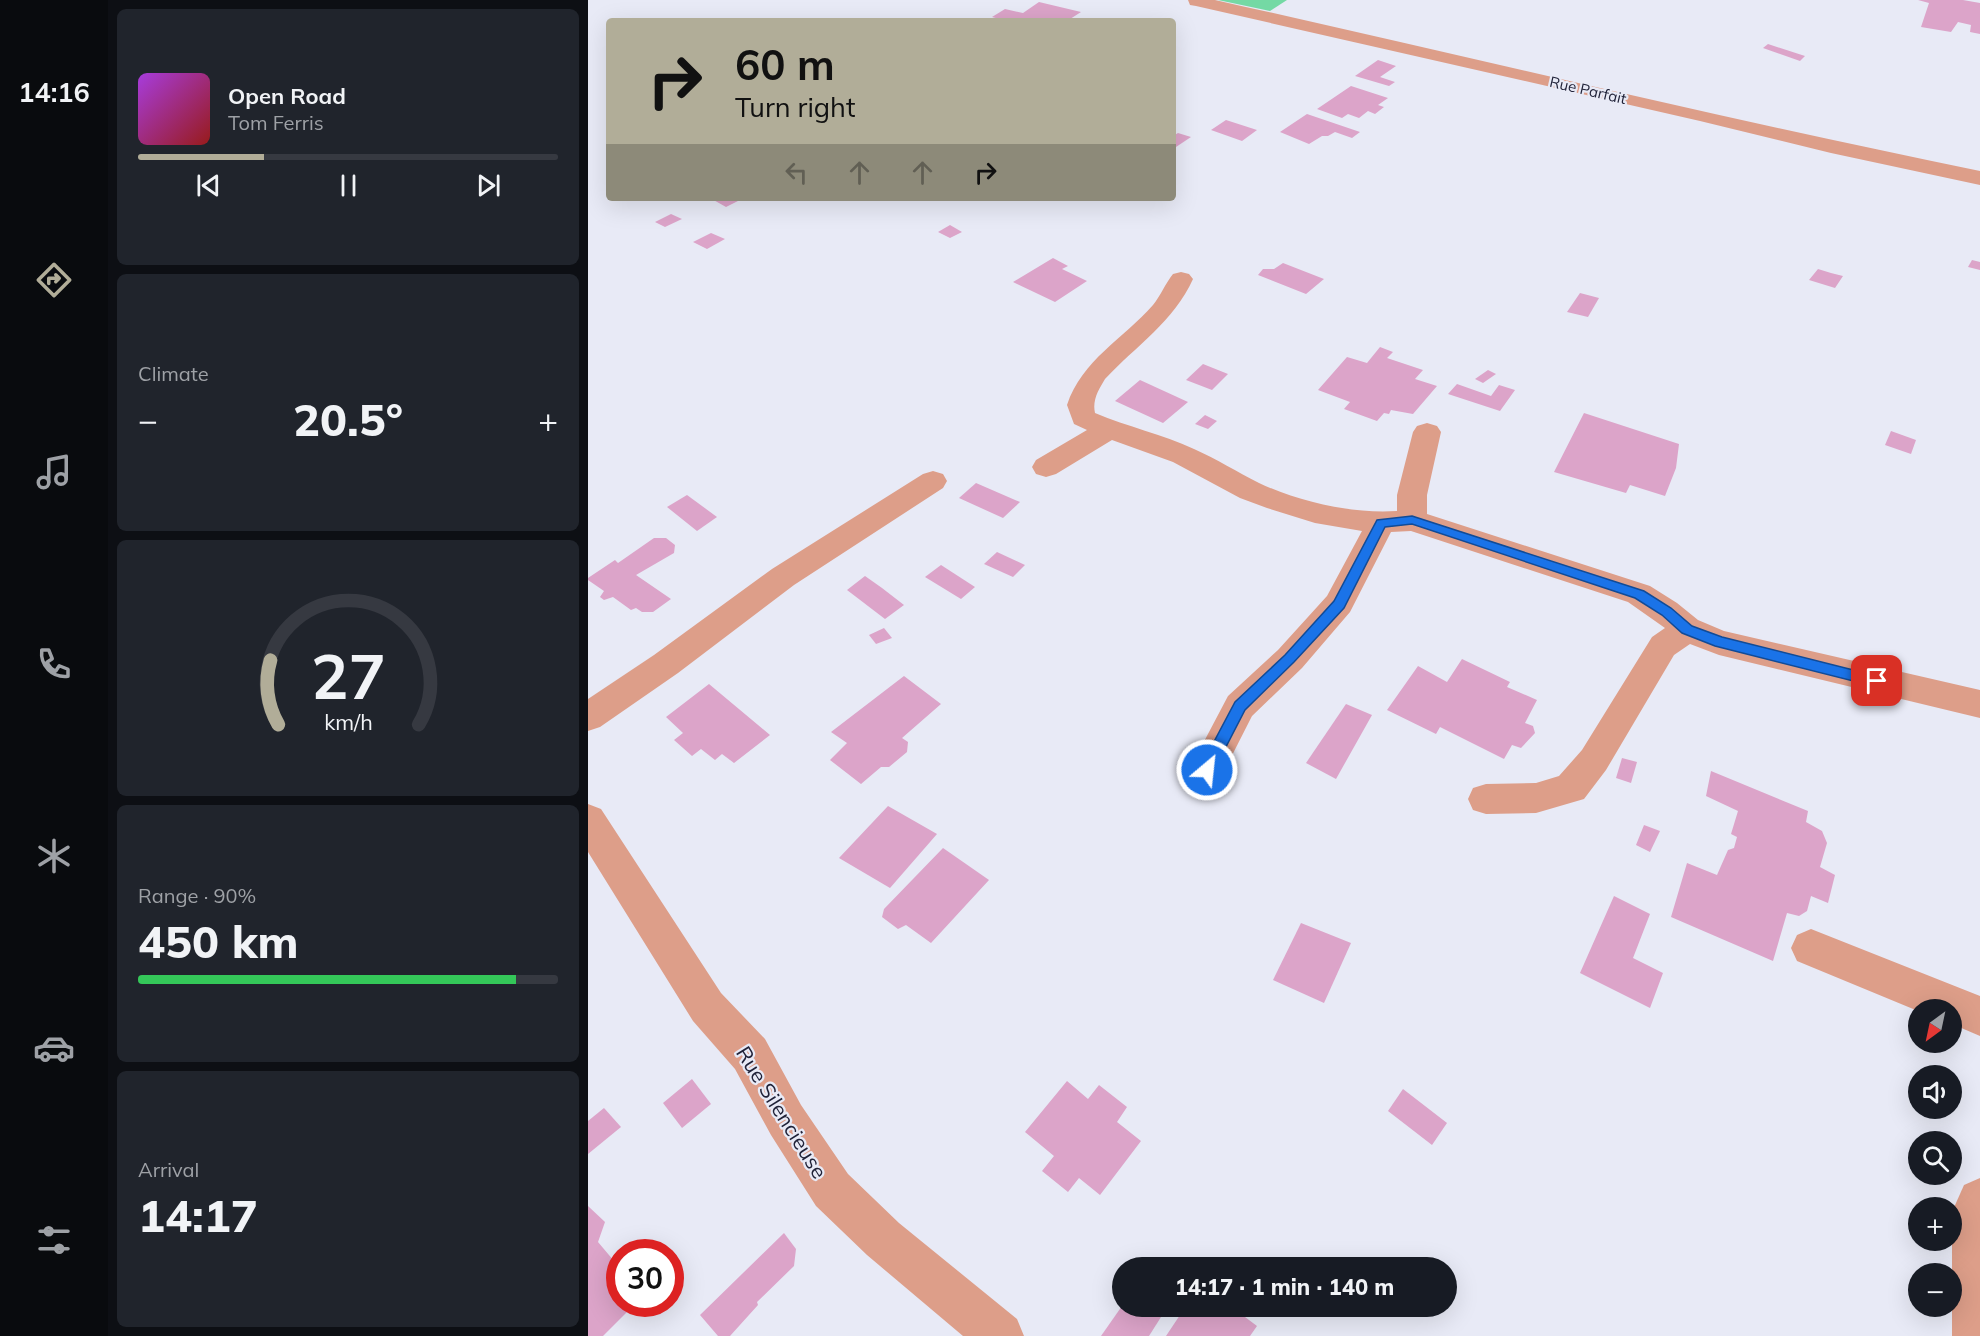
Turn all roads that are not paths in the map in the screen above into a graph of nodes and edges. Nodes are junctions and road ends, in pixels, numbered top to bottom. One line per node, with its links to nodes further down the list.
1 (1196, 1): 2 (street, Rue Parfait)
2 (1980, 178)
3 (1181, 279): 4 (street)
4 (1108, 430): 6 (street); 9 (street)
5 (1428, 432): 8 (street)
6 (1046, 467)
7 (933, 481): 12 (street)
8 (1412, 520): 9 (street); 10 (street)
9 (1381, 524): 13 (street)
10 (1687, 629): 11 (street); 14 (street)
11 (1980, 704)
12 (588, 717)
13 (1207, 770)
14 (1485, 800)
15 (588, 820): 20 (street, Rue Silencieuse)
16 (1811, 948): 17 (street)
17 (1980, 1016)
18 (1980, 1201): 19 (street)
19 (1977, 1327)
20 (1000, 1336)

